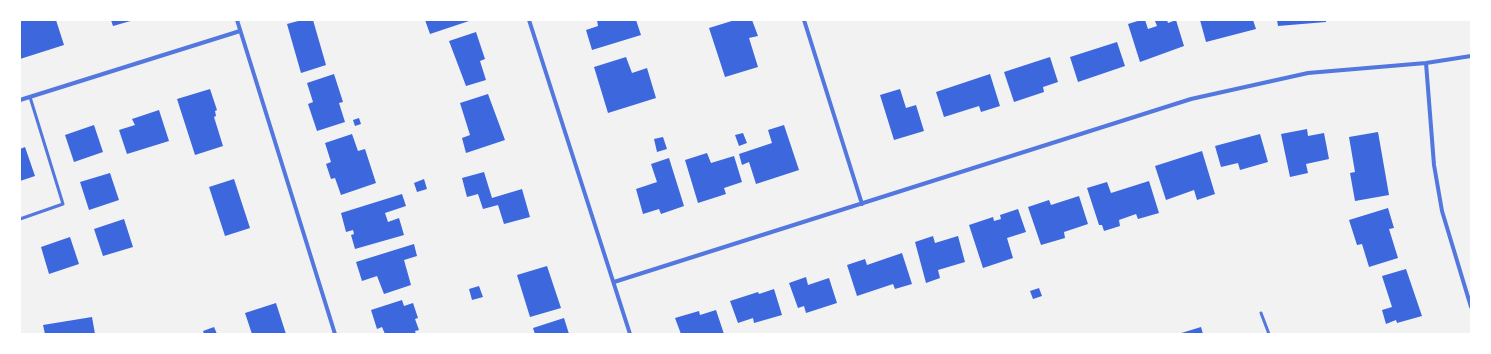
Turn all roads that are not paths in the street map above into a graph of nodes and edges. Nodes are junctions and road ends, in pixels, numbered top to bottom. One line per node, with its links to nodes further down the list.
1 (237, 20): 4 (street)
2 (529, 20): 11 (street)
3 (804, 20): 9 (street)
4 (240, 31): 7 (street); 14 (street)
5 (1471, 56): 6 (street)
6 (1426, 63): 9 (street); 12 (street)
7 (30, 97): 8 (street); 10 (lane)
8 (20, 100)
9 (862, 204): 11 (street)
10 (20, 219)
11 (614, 282): 15 (street)
12 (1471, 307)
13 (1261, 313): 16 (lane)
14 (335, 334)
15 (630, 334)
16 (1269, 334)

